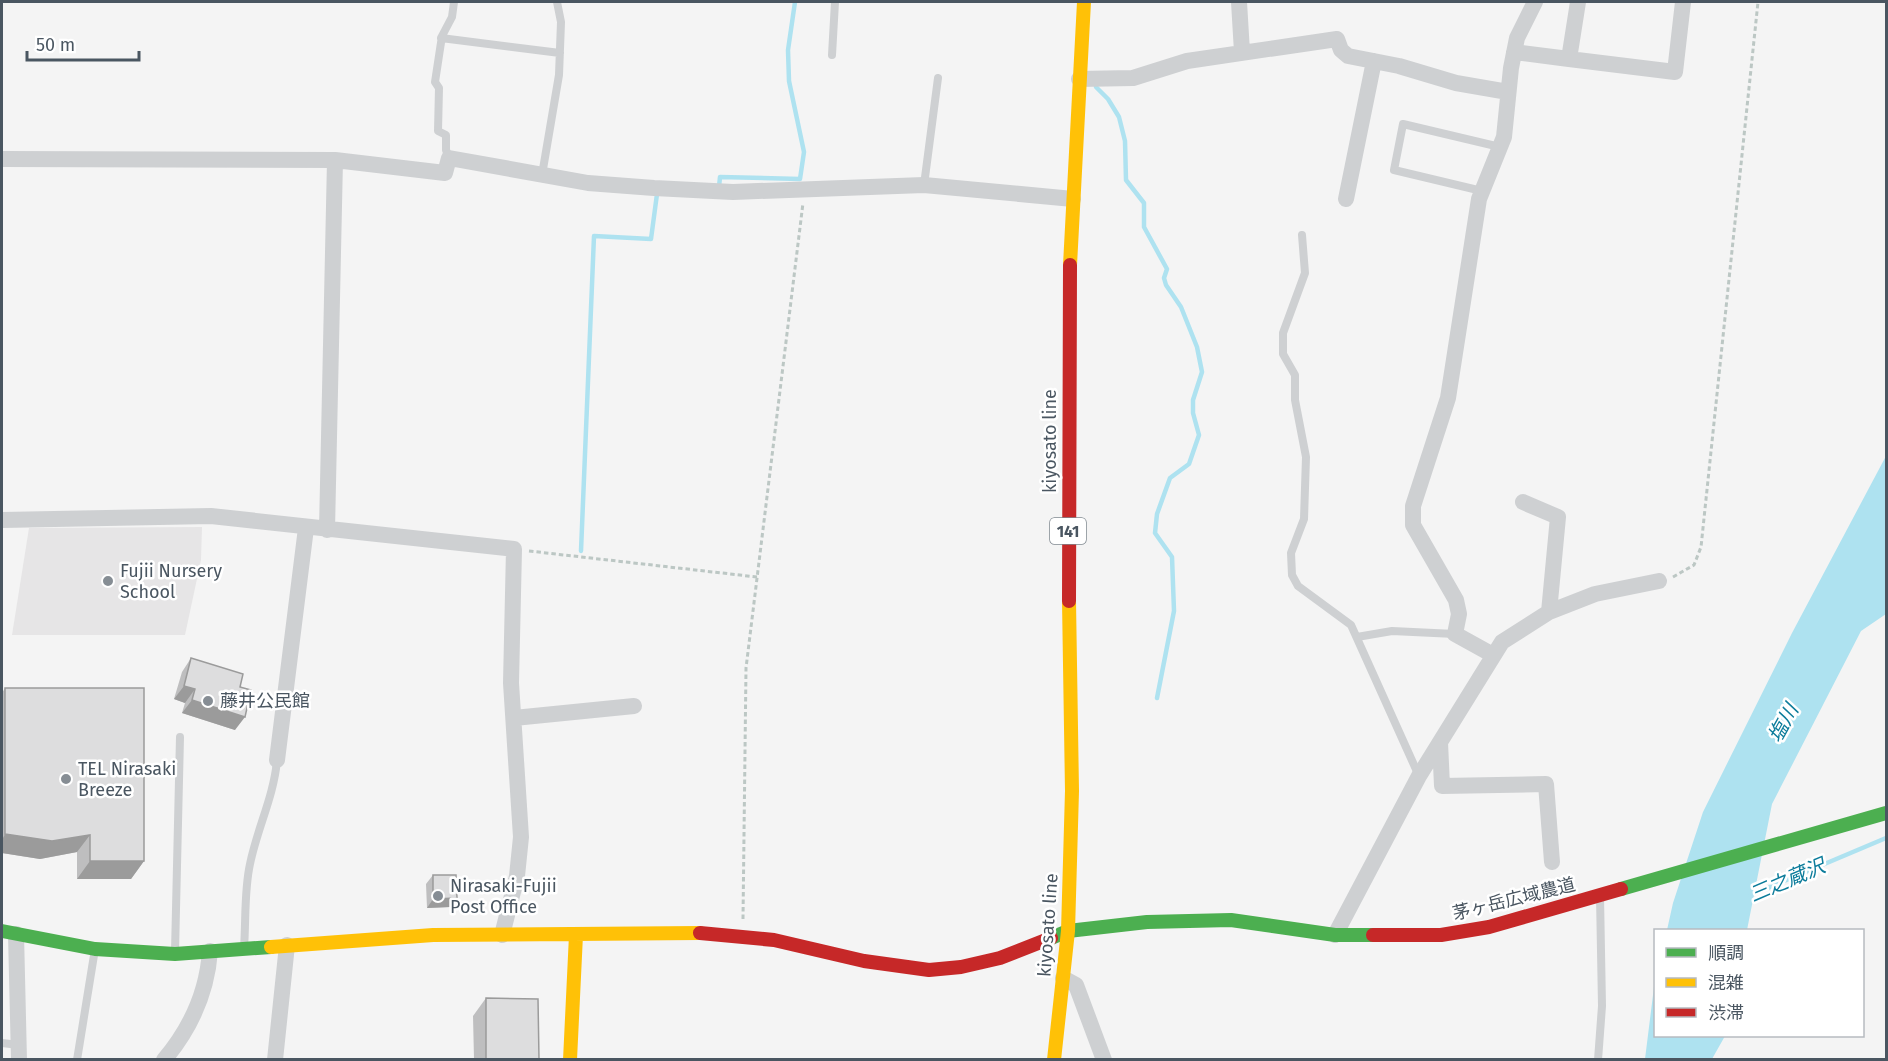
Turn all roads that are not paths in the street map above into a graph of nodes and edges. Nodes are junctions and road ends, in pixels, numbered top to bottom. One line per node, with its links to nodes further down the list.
1 (454, 2): 9 (lane)
2 (556, 2): 12 (lane)
3 (835, 2): 13 (lane)
4 (1084, 2): 17 (main road, kiyosato line / 141)
5 (1239, 2): 10 (street)
6 (1535, 2): 11 (street)
7 (1578, 2): 14 (street)
8 (1683, 2): 14 (street)
9 (441, 38): 12 (lane); 20 (lane)
10 (1242, 52): 15 (street); 17 (street)
11 (1514, 52): 14 (street); 18 (street)
12 (560, 53): 23 (lane)
13 (832, 55)
14 (1569, 59)
15 (1374, 61): 18 (street); 26 (street)
16 (938, 78): 24 (lane)
17 (1079, 79): 27 (main road, kiyosato line / 141)
18 (1508, 92): 19 (street)
19 (1500, 147): 25 (street); 25 (lane)
20 (449, 158): 22 (street); 23 (street)
21 (2, 159): 22 (street)
22 (335, 160): 32 (street)
23 (542, 175): 24 (street)
24 (924, 185): 27 (street)
25 (1482, 191): 35 (street)
26 (1346, 198)
27 (1073, 199): 47 (main road, kiyosato line / 141)
28 (1302, 235): 36 (lane)
29 (1523, 502): 34 (street)
30 (2, 520): 31 (street)
31 (306, 528): 32 (street); 42 (street)
32 (327, 530): 39 (street)
33 (1659, 581): 34 (street)
34 (1549, 612): 37 (street)
35 (1455, 634): 36 (lane); 37 (street)
36 (1357, 637): 43 (lane)
37 (1493, 655): 41 (street)
38 (634, 706): 39 (street)
39 (514, 718): 49 (street)
40 (180, 737): 56 (lane)
41 (1440, 742): 43 (street); 45 (street)
42 (277, 760): 54 (lane)
43 (1419, 776): 51 (street)
44 (1887, 813): 46 (main road, 茅ヶ岳広域農道)
45 (1552, 862)
46 (1604, 894): 51 (main road, 茅ヶ岳広域農道); 66 (lane)
47 (1068, 931): 50 (main road, 茅ヶ岳広域農道); 51 (main road, 茅ヶ岳広域農道); 57 (main road, kiyosato line / 141)
48 (9, 932): 53 (main road, 茅ヶ岳広域農道); 59 (street)
49 (502, 935): 50 (main road, 茅ヶ岳広域農道); 52 (main road, 茅ヶ岳広域農道)
50 (576, 935): 63 (main road)
51 (1335, 935)
52 (286, 945): 54 (main road, 茅ヶ岳広域農道); 62 (street)
53 (95, 949): 56 (main road, 茅ヶ岳広域農道); 60 (lane)
54 (244, 949): 55 (main road, 茅ヶ岳広域農道)
55 (210, 951): 56 (main road, 茅ヶ岳広域農道); 61 (street)
56 (174, 954)
57 (1063, 978): 64 (main road, kiyosato line / 141); 65 (street)
58 (2, 1043): 59 (lane)
59 (19, 1052)
60 (78, 1059)
61 (164, 1059)
62 (275, 1059)
63 (570, 1059)
64 (1054, 1059)
65 (1104, 1059)
66 (1598, 1059)

